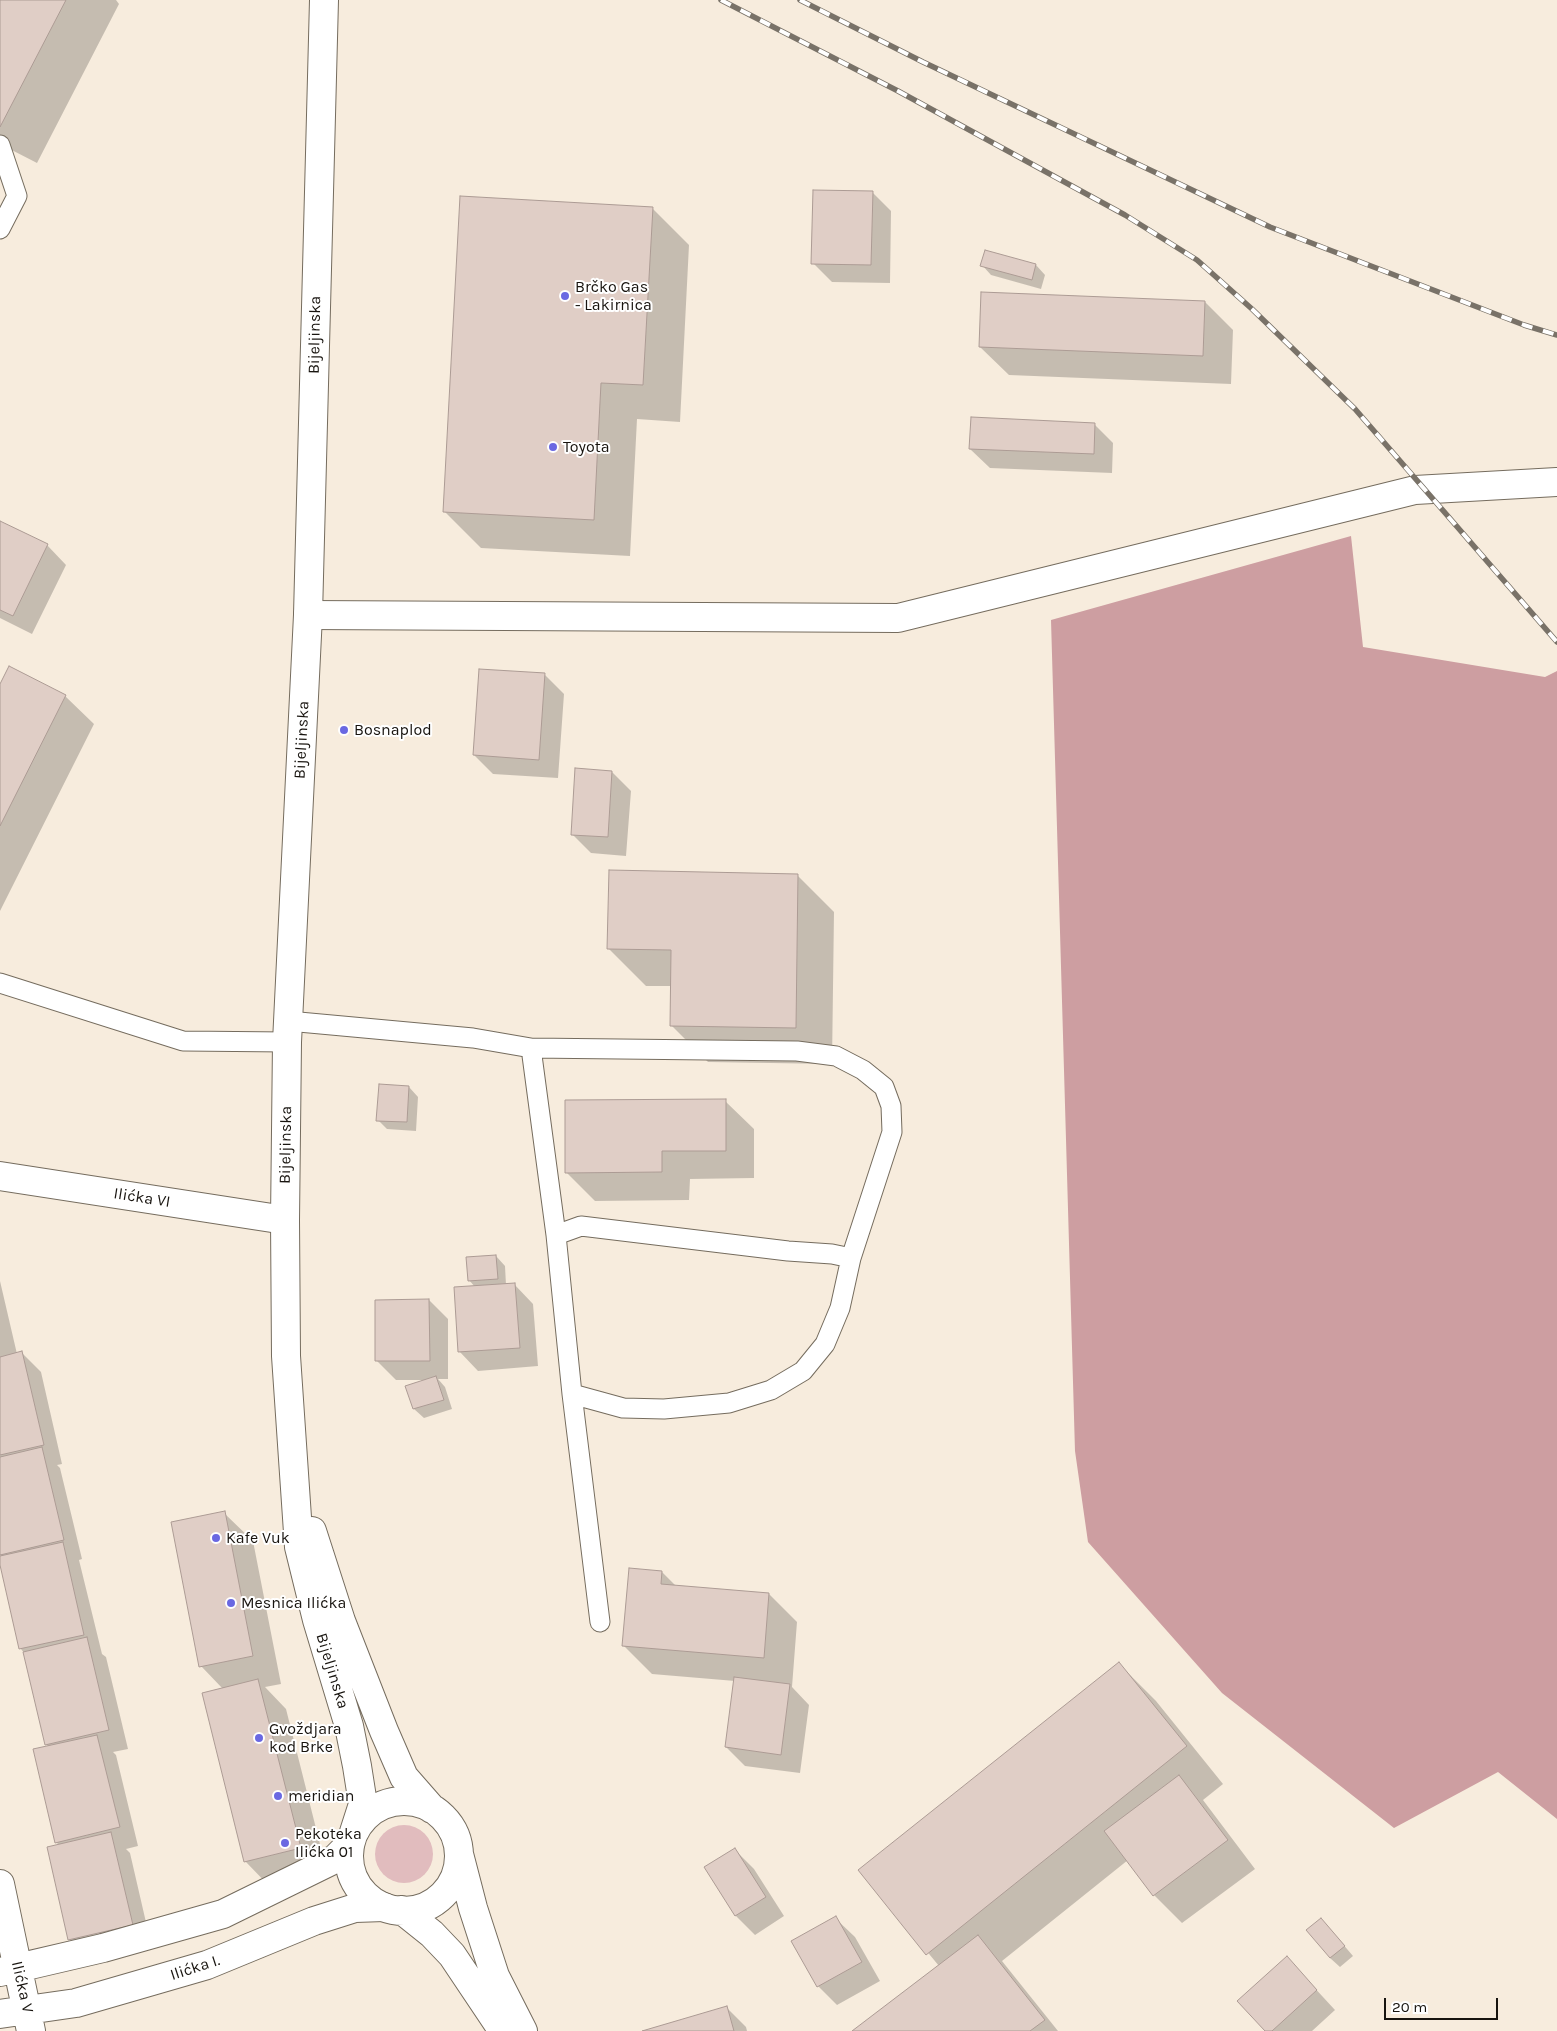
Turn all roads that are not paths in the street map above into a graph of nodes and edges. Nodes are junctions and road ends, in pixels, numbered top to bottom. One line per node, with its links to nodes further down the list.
1 (324, 0): 5 (main road, Bijeljinska)
2 (0, 145): 3 (lane)
3 (0, 229)
4 (1557, 482): 5 (main road)
5 (308, 615): 7 (main road, Bijeljinska)
6 (0, 983): 7 (lane)
7 (288, 1031): 8 (lane); 10 (main road, Bijeljinska)
8 (532, 1048): 11 (lane); 12 (lane)
9 (0, 1176): 10 (main road, Ilićka VI)
10 (285, 1220): 14 (main road, Bijeljinska)
11 (556, 1235): 12 (lane); 13 (lane)
12 (851, 1258): 13 (lane)
13 (572, 1394): 15 (lane)
14 (295, 1480): 16 (main road, Bijeljinska); 17 (main road, Bijeljinska)
15 (600, 1622)
16 (432, 1809): 17 (main road); 18 (main road)
17 (352, 1838): 20 (main road); 21 (main road)
18 (459, 1853): 20 (main road); 25 (main road)
19 (0, 1884): 21 (main road, Ilićka V)
20 (393, 1908): 23 (main road, Ilićka I.); 24 (main road)
21 (8, 1970): 23 (main road, Ilićka V)
22 (0, 2014): 23 (main road, Ilićka I.)
23 (29, 2020)
24 (502, 2031)
25 (523, 2031)

